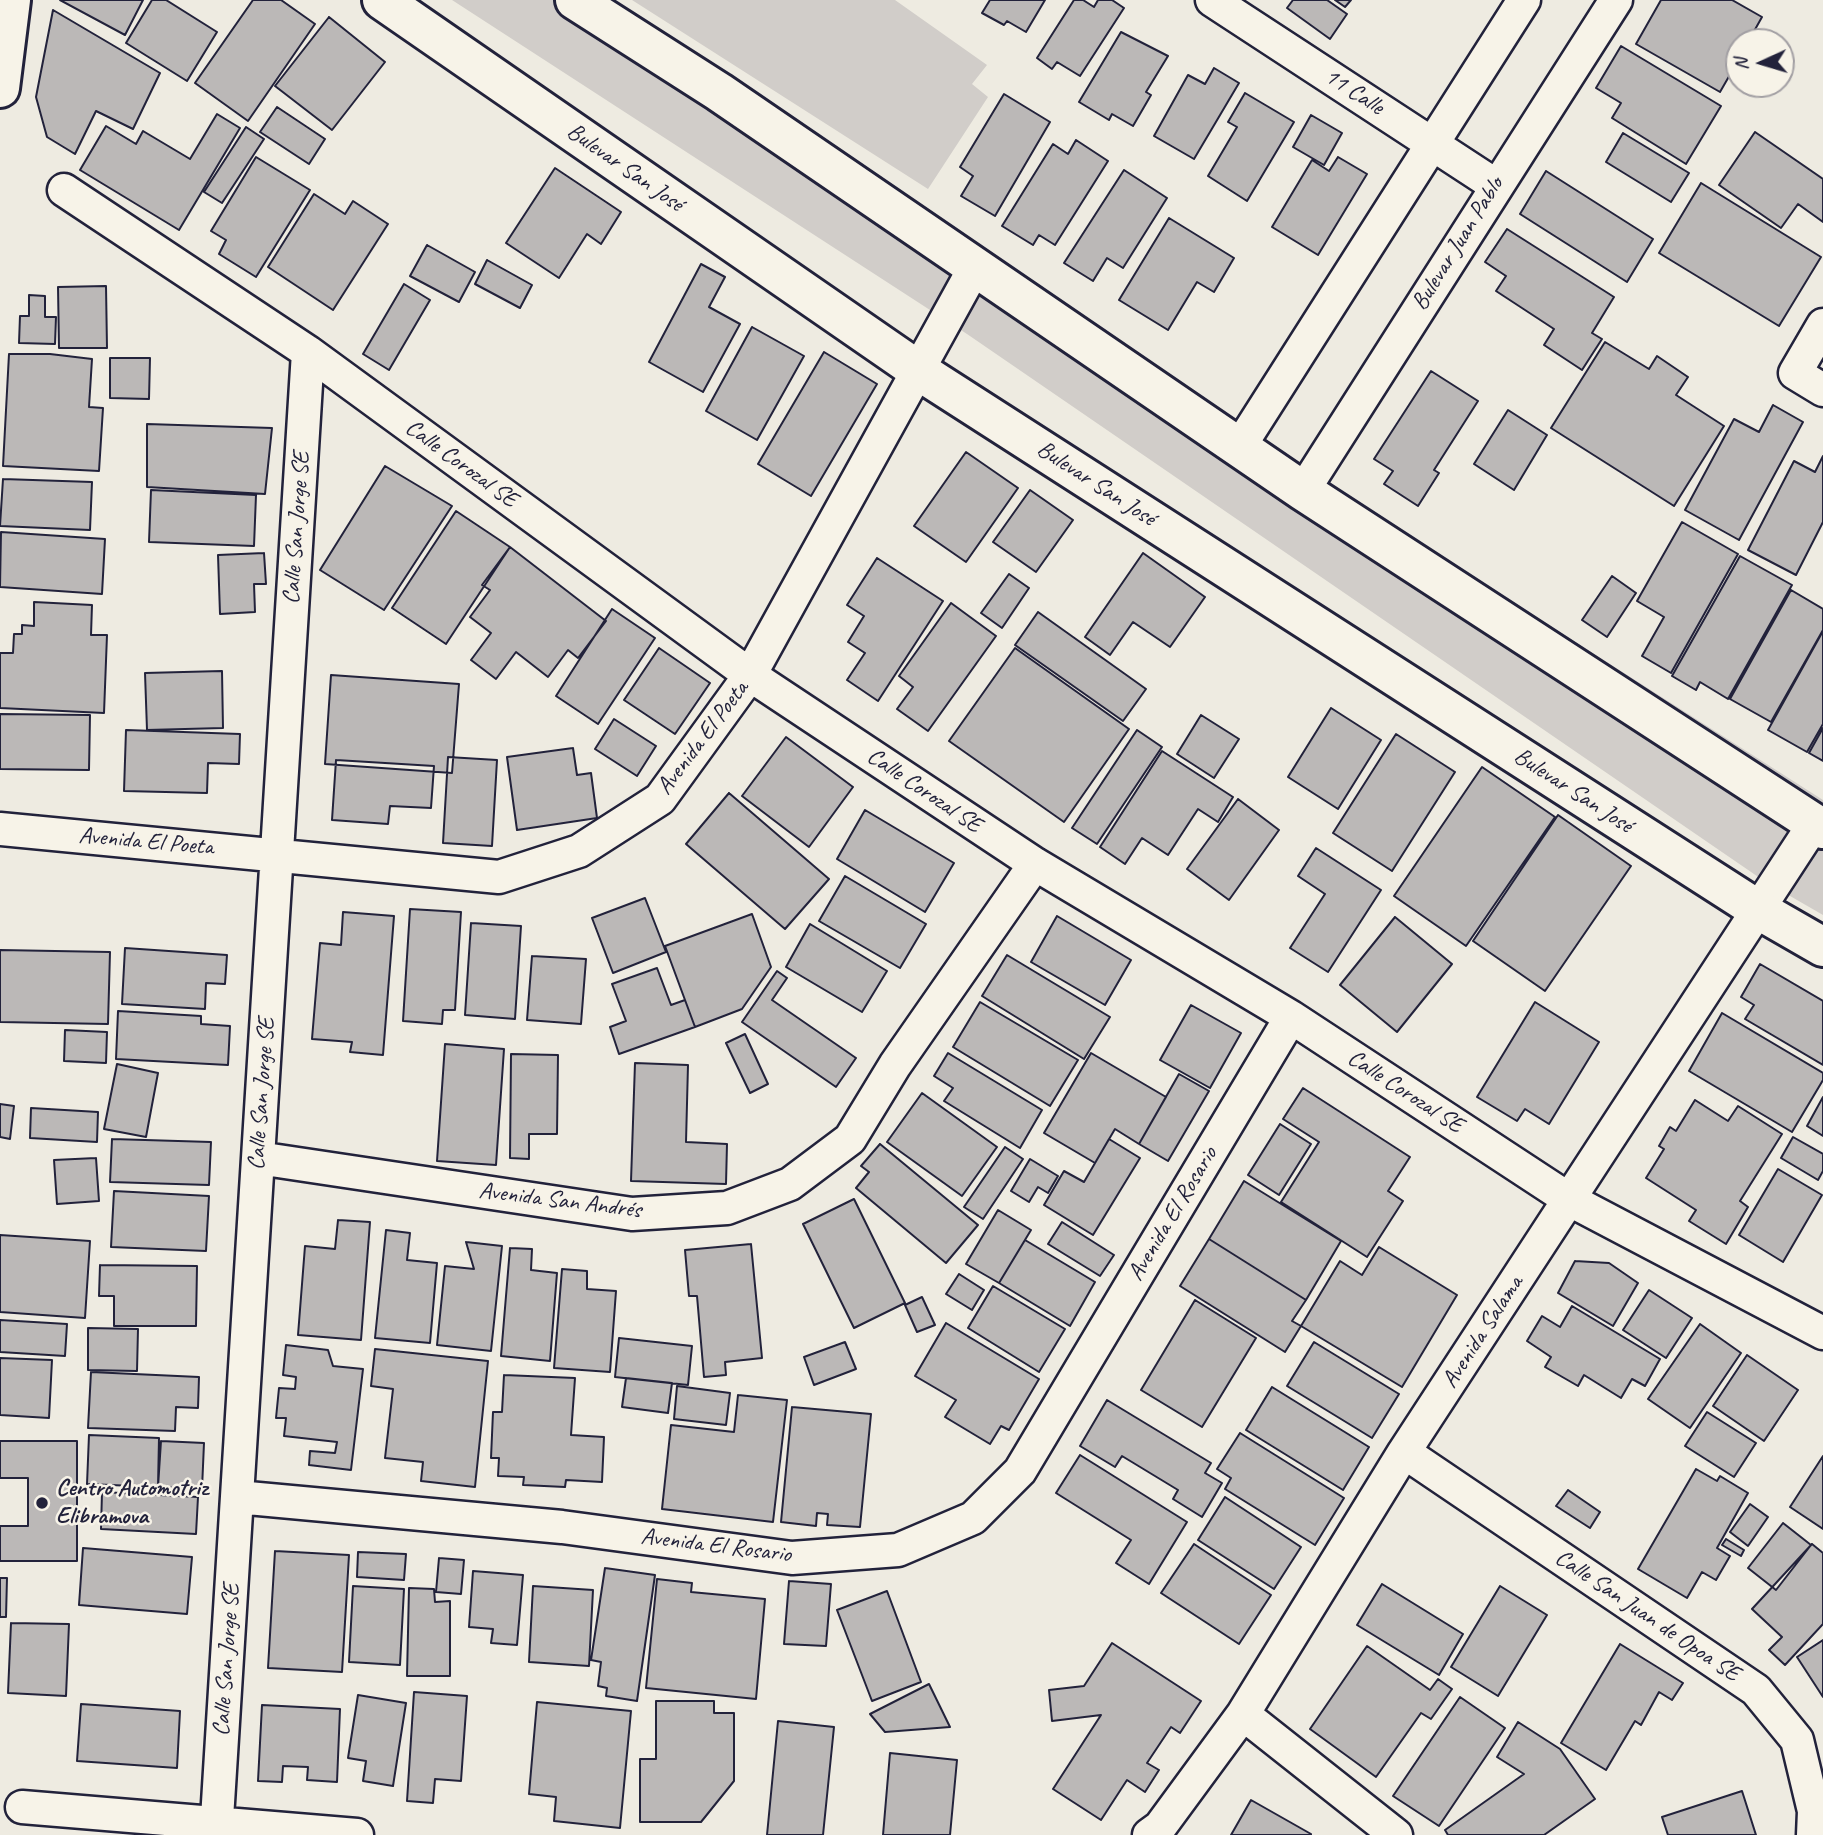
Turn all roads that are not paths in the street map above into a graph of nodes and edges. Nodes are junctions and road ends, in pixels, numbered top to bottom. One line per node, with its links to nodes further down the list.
1 (11, 0): 7 (street)
2 (382, 0): 14 (street, Bulevar San José)
3 (575, 0): 11 (street)
4 (1212, 0): 8 (street, 11 Calle)
5 (1524, 0): 8 (street)
6 (1616, 0): 9 (street, Bulevar Juan Pablo)
7 (0, 88)
8 (1432, 144): 9 (street, 11 Calle); 16 (street)
9 (1495, 185): 17 (street, Bulevar Juan Pablo)
10 (64, 190): 13 (street, Calle Corozal SE)
11 (975, 267): 14 (street, Avenida El Poeta); 16 (street)
12 (1823, 325): 15 (street)
13 (308, 352): 18 (street, Calle Corozal SE); 21 (street, Calle San Jorge SE)
14 (919, 371): 18 (street, Avenida El Poeta); 23 (street, Bulevar San José)
15 (1823, 390)
16 (1240, 446): 17 (street)
17 (1303, 491): 19 (street)
18 (750, 675): 21 (street, Avenida El Poeta); 22 (street, Calle Corozal SE)
19 (1818, 826): 23 (street, Avenida Salama)
20 (0, 829): 21 (street, Avenida El Poeta)
21 (277, 855): 26 (street, Calle San Jorge SE)
22 (1035, 864): 25 (street, Calle Corozal SE); 26 (street, Avenida San Andrés)
23 (1757, 909): 24 (street, Bulevar San José); 27 (street, Avenida Salama)
24 (1823, 947)
25 (1291, 1017): 27 (street, Calle Corozal SE); 30 (street, Avenida El Rosario)
26 (258, 1158): 30 (street, Calle San Jorge SE)
27 (1570, 1200): 28 (street, Calle Corozal SE); 29 (street, Avenida Salama)
28 (1823, 1333)
29 (1404, 1452): 31 (street, Avenida Salama); 37 (street, Calle San Juan de Opoa SE)
30 (237, 1497): 33 (street, Calle San Jorge SE)
31 (1243, 1714): 35 (street, Avenida Salama); 36 (street)
32 (22, 1807): 33 (street)
33 (216, 1829): 34 (street)
34 (357, 1835)
35 (1149, 1835)
36 (1396, 1835)
37 (1813, 1835)

